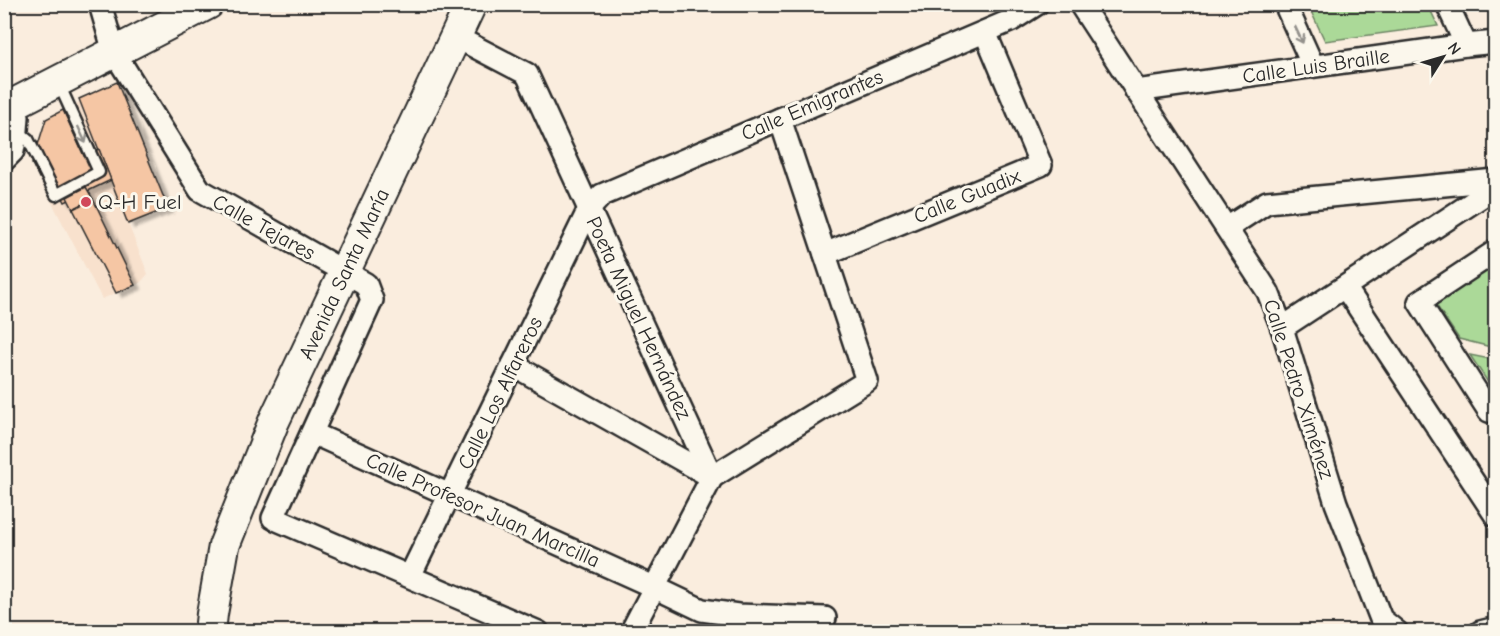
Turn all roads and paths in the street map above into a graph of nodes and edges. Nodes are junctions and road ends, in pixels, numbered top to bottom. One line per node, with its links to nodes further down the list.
1 (100, 4): 12 (street, Calle Tejares)
2 (208, 4): 12 (street)
3 (471, 4): 9 (street, Avenida Santa María)
4 (1037, 4): 8 (street, Calle Emigrantes)
5 (1080, 4): 15 (street, Calle Pedro Ximénez)
6 (1285, 4): 13 (street, one-way to 13)
7 (1447, 4): 11 (street)
8 (985, 32): 17 (street, Calle Emigrantes); 24 (street, Calle Guadix)
9 (456, 37): 21 (street, Poeta Miguel Hernández); 25 (street, Avenida Santa María)
10 (1496, 42): 11 (street, Calle Luis Braille)
11 (1466, 45): 13 (street, Calle Luis Braille)
12 (114, 52): 14 (street); 25 (street, Calle Tejares)
13 (1313, 66): 15 (street, Calle Luis Braille)
14 (58, 82): 16 (street); 16 (lane, one-way to 16)
15 (1136, 91): 22 (street, Calle Pedro Ximénez)
16 (12, 114): 18 (street)
17 (780, 119): 21 (street, Calle Emigrantes); 24 (street)
18 (4, 160)
19 (1496, 180): 22 (street)
20 (1496, 187): 26 (street)
21 (589, 209): 28 (street, Calle Los Alfareros); 31 (street, Poeta Miguel Hernández)
22 (1227, 228): 27 (street, Calle Pedro Ximénez)
23 (1496, 251): 29 (street)
24 (825, 254): 31 (street)
25 (344, 272): 30 (street, Calle Tejares); 38 (street, Avenida Santa María)
26 (1345, 286): 27 (street); 33 (street)
27 (1282, 328): 41 (street, Calle Pedro Ximénez)
28 (513, 365): 31 (street); 32 (street, Calle Los Alfareros)
29 (1496, 407)
30 (312, 433): 32 (street, Calle Profesor Juan Marcilla); 34 (street, Calle Tejares)
31 (712, 477): 35 (street)
32 (449, 496): 34 (street, Calle Los Alfareros); 35 (street, Calle Profesor Juan Marcilla)
33 (1496, 516)
34 (410, 576): 39 (street)
35 (654, 587): 36 (street, Calle Profesor Juan Marcilla); 40 (street)
36 (825, 618)
37 (1496, 628): 42 (street)
38 (210, 632)
39 (538, 632)
40 (631, 632)
41 (1397, 632)
42 (1480, 632)

